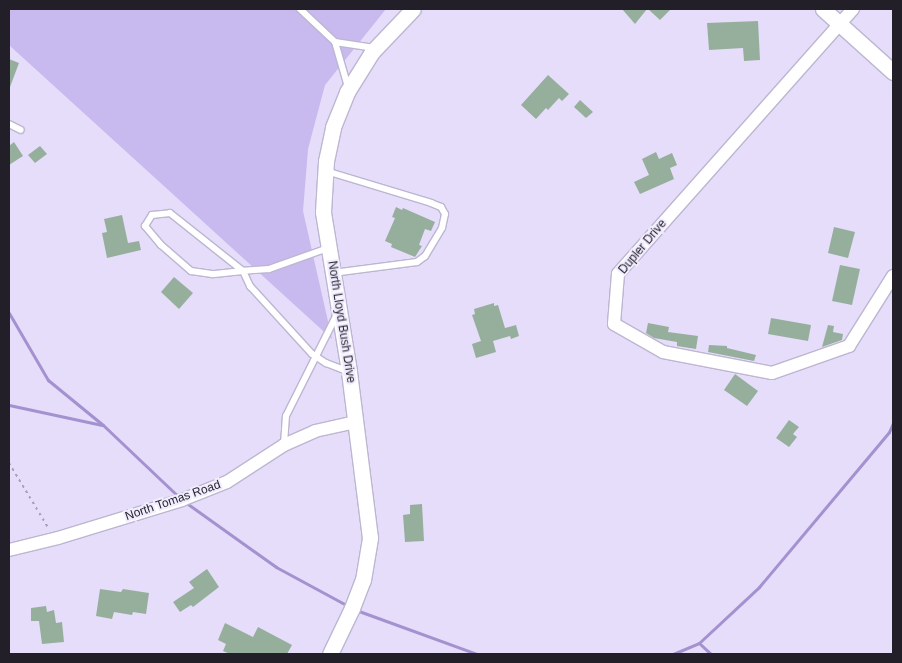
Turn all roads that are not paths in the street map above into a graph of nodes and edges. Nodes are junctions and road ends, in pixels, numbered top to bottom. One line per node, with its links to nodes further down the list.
1 (300, 9): 6 (lane)
2 (412, 9): 7 (street, North Lloyd Bush Drive)
3 (823, 9): 5 (street)
4 (853, 9): 5 (street)
5 (840, 24): 8 (street); 16 (street, Dupler Drive)
6 (336, 42): 7 (lane); 9 (lane)
7 (376, 48): 9 (street, North Lloyd Bush Drive)
8 (893, 72)
9 (349, 89): 12 (street, North Lloyd Bush Drive)
10 (9, 124): 11 (lane)
11 (21, 130)
12 (326, 171): 13 (street, North Lloyd Bush Drive); 15 (lane)
13 (329, 248): 14 (lane); 15 (street, North Lloyd Bush Drive)
14 (243, 271): 14 (lane); 18 (lane)
15 (333, 273): 17 (street, North Lloyd Bush Drive)
16 (893, 276)
17 (339, 309): 18 (lane); 19 (street, North Lloyd Bush Drive)
18 (315, 356): 19 (lane); 21 (lane)
19 (349, 371): 20 (street, North Lloyd Bush Drive)
20 (356, 422): 21 (street, North Tomas Road); 23 (street, North Lloyd Bush Drive)
21 (284, 445): 22 (street, North Tomas Road)
22 (9, 550)
23 (330, 654)

